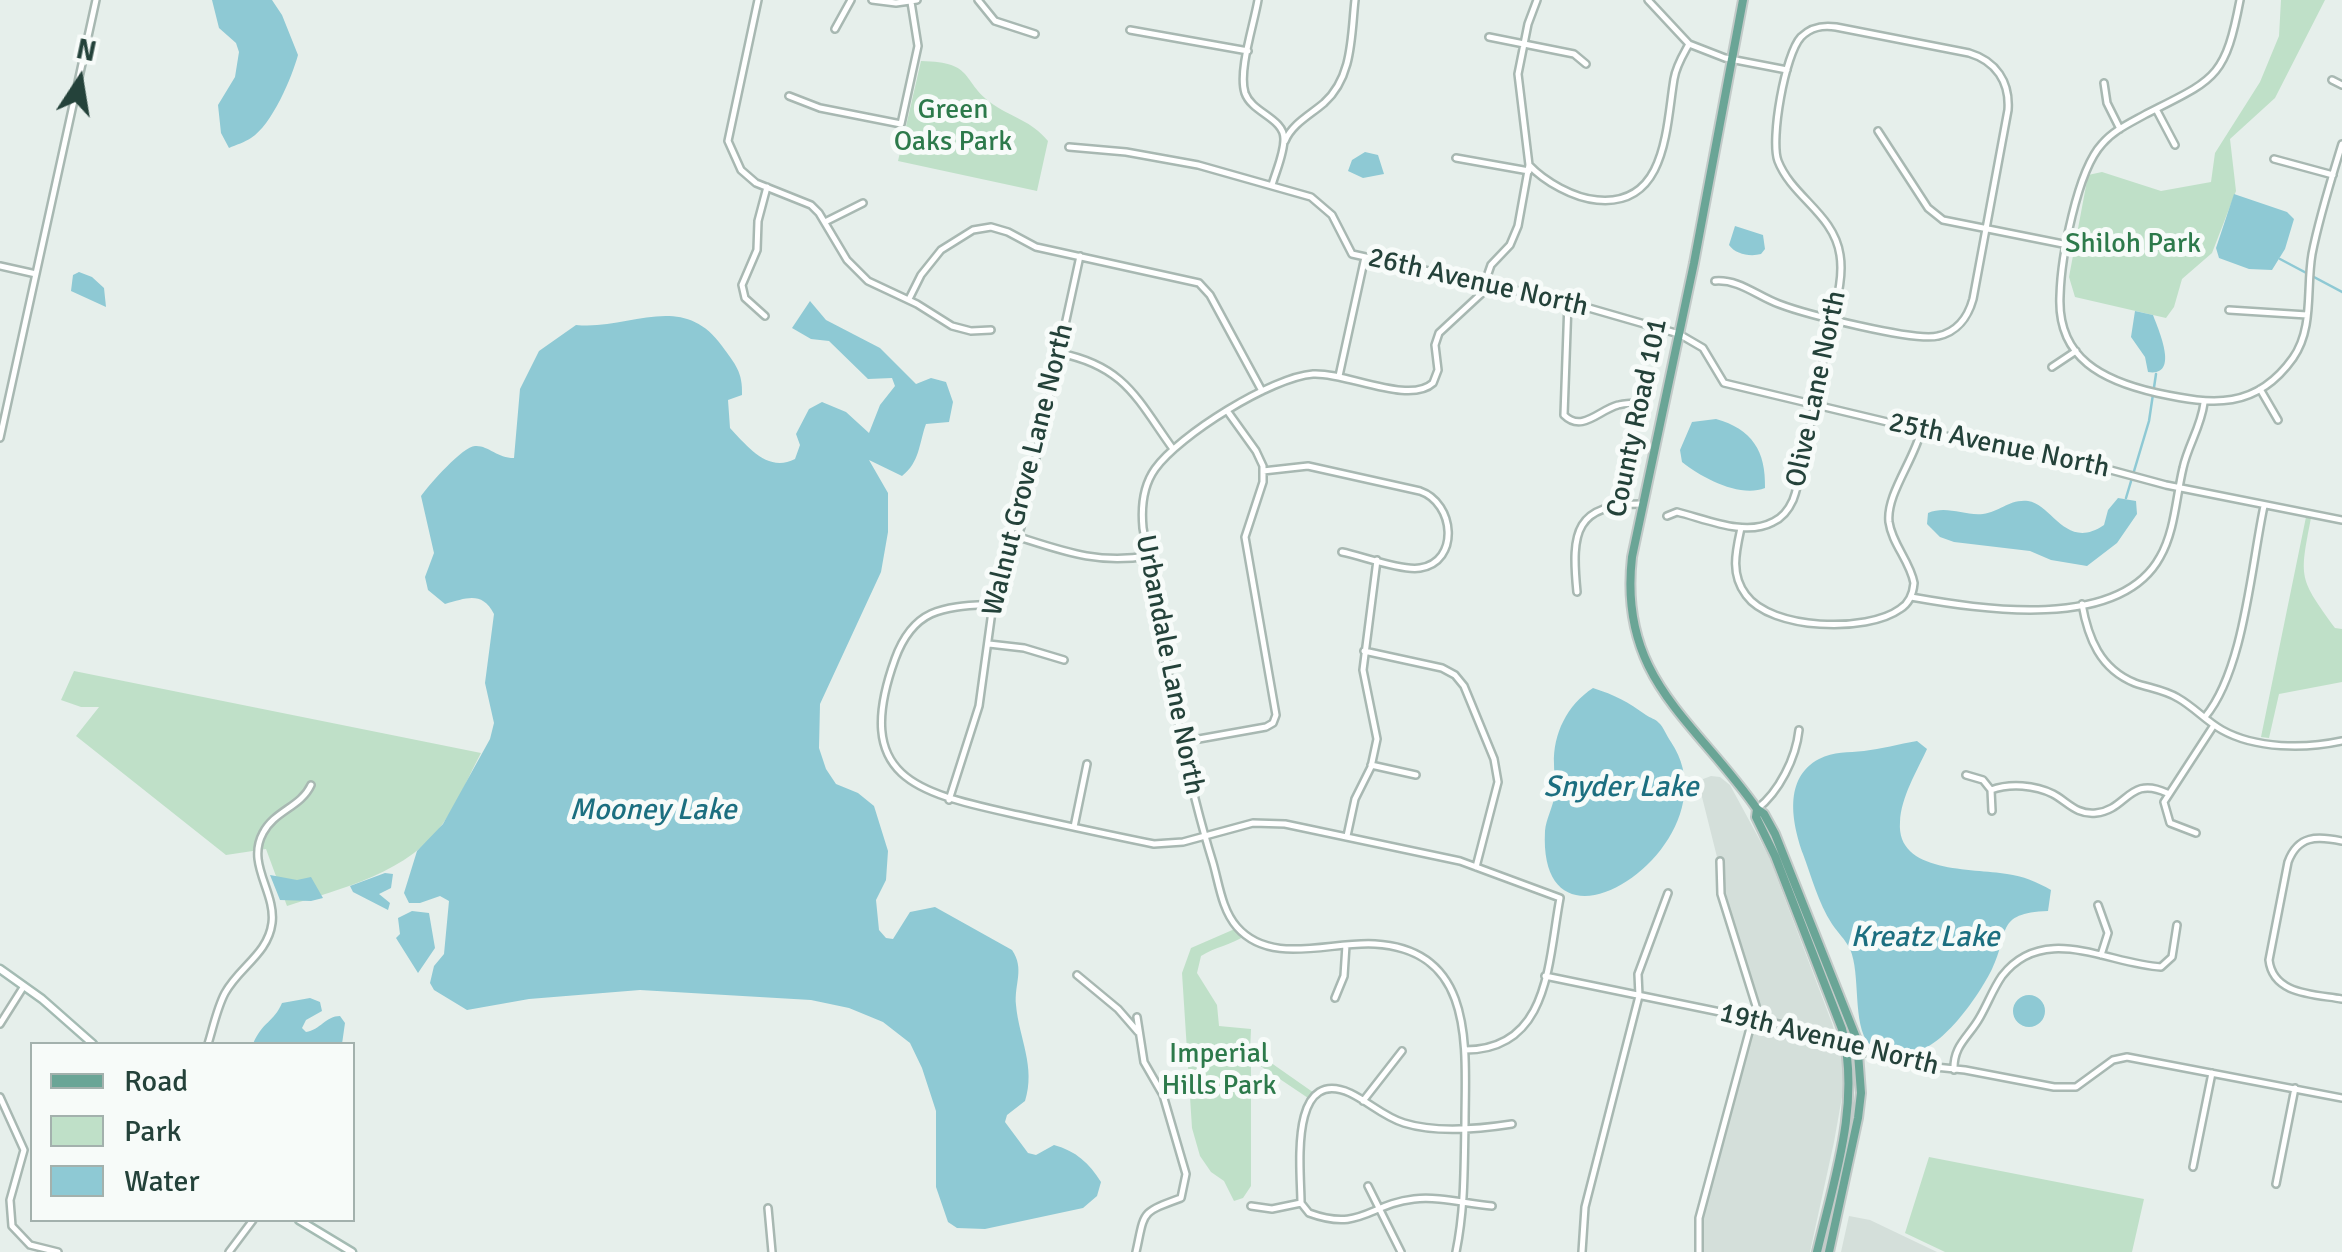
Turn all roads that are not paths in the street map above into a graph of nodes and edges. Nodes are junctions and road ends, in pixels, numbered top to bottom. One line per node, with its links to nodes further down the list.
1 (96, 0): 47 (street)
2 (758, 0): 39 (street)
3 (851, 0): 13 (street)
4 (872, 0): 12 (street)
5 (978, 0): 15 (street)
6 (1258, 0): 19 (street)
7 (1355, 0): 30 (street)
8 (1537, 0): 17 (street)
9 (1648, 0): 18 (street)
10 (1743, 0): 20 (main road, County Road 101)
11 (2240, 0): 27 (street)
12 (914, 1): 26 (street)
13 (835, 29)
14 (1130, 30): 19 (street)
15 (1035, 34)
16 (1489, 37): 17 (street)
17 (1524, 44): 21 (street); 36 (street)
18 (1688, 44): 20 (street); 36 (street)
19 (1248, 51): 30 (street)
20 (1734, 60): 22 (street); 57 (main road, County Road 101)
21 (1586, 64)
22 (1788, 70): 42 (street, Olive Lane North); 55 (street, Olive Lane North)
23 (2332, 80): 25 (street)
24 (2104, 83): 28 (street)
25 (2342, 85)
26 (789, 96)
27 (2156, 110): 28 (street); 32 (street)
28 (2120, 128): 43 (street)
29 (1878, 131): 42 (street)
30 (1284, 144): 38 (street)
31 (2342, 144): 37 (street)
32 (2174, 146)
33 (1069, 147): 38 (street, 26th Avenue North)
34 (1456, 158): 36 (street)
35 (2274, 159): 37 (street)
36 (1529, 168): 49 (street)
37 (2333, 175): 53 (street)
38 (1272, 185): 45 (street, 26th Avenue North)
39 (768, 187): 41 (street); 54 (street)
40 (863, 203): 41 (street)
41 (825, 222): 50 (street)
42 (1985, 230): 43 (street); 55 (street)
43 (2068, 245): 58 (street)
44 (1080, 256): 50 (street); 59 (street, Walnut Grove Lane North); 63 (street)
45 (1365, 256): 49 (street, 26th Avenue North); 61 (street)
46 (0, 266): 47 (street)
47 (36, 274): 70 (street)
48 (1715, 281): 55 (street)
49 (1486, 284): 51 (street, 26th Avenue North); 61 (street, Urbandale Lane North)
50 (909, 300): 56 (street)
51 (1568, 302): 57 (street, 26th Avenue North); 64 (street)
52 (2229, 310): 53 (street)
53 (2307, 315): 62 (street)
54 (765, 316)
55 (1832, 318): 66 (street, Olive Lane North)
56 (991, 330)
57 (1680, 334): 66 (street, 25th Avenue North); 74 (main road, County Road 101)
58 (2076, 350): 60 (street); 65 (street)
59 (1059, 353): 71 (street); 79 (street, Walnut Grove Lane North)
60 (2052, 367)
61 (1339, 376): 63 (street, Urbandale Lane North)
62 (2260, 389): 65 (street); 68 (street)
63 (1262, 390): 67 (street, Urbandale Lane North)
64 (1636, 402)
65 (2204, 403): 73 (street)
66 (1814, 407): 69 (street, 25th Avenue North); 78 (street, Olive Lane North)
67 (1228, 411): 71 (street, Urbandale Lane North); 72 (street)
68 (2278, 420)
69 (1921, 431): 73 (street, 25th Avenue North); 84 (street)
70 (0, 438)
71 (1173, 449): 81 (street, Urbandale Lane North)
72 (1263, 470): 82 (street); 94 (street)
73 (2179, 488): 75 (street, 25th Avenue North); 86 (street)
74 (1643, 504): 83 (street); 103 (main road, County Road 101)
75 (2264, 506): 77 (street, 25th Avenue North); 90 (street)
76 (1667, 516): 78 (street)
77 (2342, 520)
78 (1741, 528): 84 (street)
79 (1018, 536): 81 (street); 85 (street, Walnut Grove Lane North)
80 (1342, 552): 82 (street)
81 (1148, 556): 94 (street, Urbandale Lane North)
82 (1377, 560): 88 (street)
83 (1578, 592)
84 (1911, 597): 86 (street)
85 (993, 604): 87 (street, Walnut Grove Lane North); 102 (street)
86 (2082, 604): 90 (street)
87 (988, 644): 89 (street); 102 (street, Walnut Grove Lane North)
88 (1364, 651): 96 (street); 111 (street)
89 (1064, 660)
90 (2205, 717): 91 (street)
91 (2214, 724): 93 (street); 101 (street)
92 (1799, 730): 103 (street)
93 (2342, 741)
94 (1182, 742): 107 (street, Urbandale Lane North)
95 (1088, 764): 105 (street)
96 (1371, 765): 97 (street); 108 (street)
97 (1416, 775)
98 (1966, 775): 100 (street)
99 (311, 784): 131 (street)
100 (1991, 790): 101 (street); 104 (street)
101 (2167, 793): 106 (street)
102 (949, 800): 105 (street)
103 (1756, 809): 132 (main road, County Road 101); 135 (main road, County Road 101)
104 (1992, 811)
105 (1074, 827): 107 (street)
106 (2196, 833)
107 (1204, 836): 108 (street); 115 (street)
108 (1347, 836): 111 (street)
109 (2342, 840): 125 (street)
110 (1720, 860): 127 (street)
111 (1476, 866): 121 (street)
112 (1668, 893): 123 (street)
113 (2098, 905): 116 (street)
114 (2178, 924): 117 (street)
115 (1346, 945): 124 (street); 133 (street)
116 (2101, 955): 117 (street); 136 (street)
117 (2167, 964): 119 (street)
118 (0, 969): 122 (main road)
119 (2172, 972)
120 (1077, 974): 129 (street)
121 (1545, 976): 123 (street, 19th Avenue North); 133 (street)
122 (24, 986): 128 (street); 130 (main road)
123 (1639, 996): 127 (street, 19th Avenue North); 162 (street)
124 (1335, 998)
125 (2342, 999)
126 (1137, 1017): 129 (street)
127 (1754, 1020): 132 (street, 19th Avenue North); 163 (street)
128 (0, 1024)
129 (1140, 1034): 159 (street)
130 (91, 1042)
131 (209, 1042)
132 (1846, 1046): 135 (street, 19th Avenue North); 164 (main road, County Road 101)
133 (1465, 1050): 143 (street)
134 (1402, 1051): 141 (street)
135 (1858, 1051): 136 (street, 19th Avenue North); 165 (main road, County Road 101)
136 (1954, 1070): 137 (street, 19th Avenue North)
137 (2212, 1073): 138 (street, 19th Avenue North); 144 (street)
138 (2295, 1088): 140 (street, 19th Avenue North); 145 (street)
139 (0, 1097): 155 (street)
140 (2342, 1098)
141 (1363, 1101): 143 (street); 147 (street)
142 (1512, 1124): 143 (street)
143 (1464, 1127): 148 (street)
144 (2193, 1168)
145 (2276, 1184)
146 (1368, 1186): 152 (street)
147 (1301, 1202): 149 (street); 152 (street)
148 (1465, 1204): 150 (street); 152 (street); 161 (street)
149 (1251, 1206)
150 (1492, 1206)
151 (768, 1208): 158 (street)
152 (1380, 1210): 160 (street)
153 (250, 1222): 156 (street)
154 (301, 1222): 157 (main road)
155 (58, 1252)
156 (228, 1252)
157 (352, 1252)
158 (772, 1252)
159 (1136, 1252)
160 (1401, 1252)
161 (1456, 1252)
162 (1582, 1252)
163 (1699, 1252)
164 (1817, 1252)
165 (1829, 1252)

